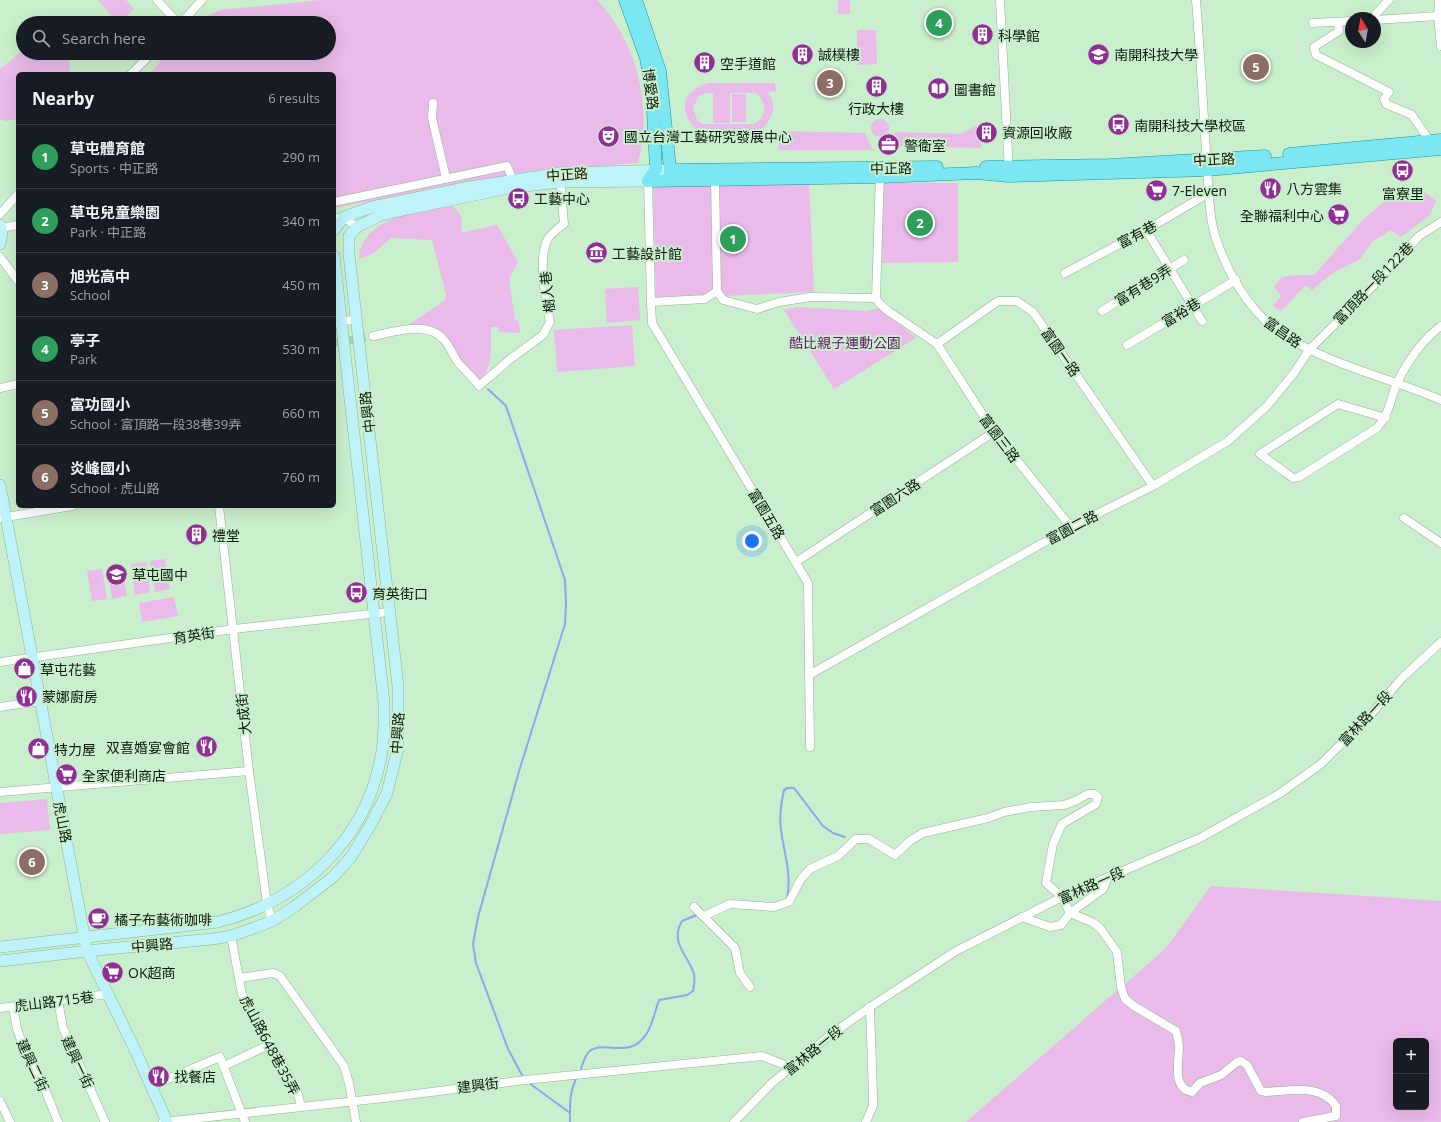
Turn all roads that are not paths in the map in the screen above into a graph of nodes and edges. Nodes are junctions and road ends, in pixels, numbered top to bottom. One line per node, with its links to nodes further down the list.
1 (157, 0): 10 (street)
2 (202, 0): 11 (street)
3 (625, 0): 24 (main road, 博愛路)
4 (636, 0): 27 (main road, 博愛路)
5 (1000, 0): 25 (street)
6 (1196, 0): 23 (street, 富昌路)
7 (1389, 0): 9 (street)
8 (1440, 4): 12 (street)
9 (1378, 12)
10 (172, 16)
11 (186, 16)
12 (1438, 16): 13 (street); 17 (street)
13 (1381, 20)
14 (1345, 21): 15 (street)
15 (1338, 22): 16 (street); 21 (street)
16 (1313, 23)
17 (1441, 46)
18 (145, 60): 19 (street)
19 (133, 72)
20 (433, 103): 28 (street)
21 (1435, 140): 23 (main road, 中正路)
22 (1441, 149): 23 (main road, 中正路)
23 (1207, 165): 25 (main road, 中正路); 33 (street, 富昌路)
24 (656, 169): 27 (street, 中正路); 29 (street, 中正路); 31 (main road)
25 (1009, 172): 26 (main road, 中正路)
26 (880, 173): 27 (main road, 中正路); 30 (main road, 中正路); 52 (street)
27 (671, 175): 30 (main road, 中正路); 31 (main road, 中正路)
28 (446, 178): 32 (street); 35 (street)
29 (560, 178): 31 (street, 中正路); 32 (street, 中正路); 60 (street, 樹人巷)
30 (715, 180): 51 (street)
31 (648, 181): 53 (street, 富園五路)
32 (513, 184): 37 (street, 中正路); 41 (street, 中正路)
33 (1209, 194): 42 (street, 富有巷); 49 (street, 富昌路)
34 (16, 196): 36 (street)
35 (336, 202)
36 (0, 214)
37 (339, 218): 41 (street)
38 (1441, 222): 63 (street, 富頂路一段122巷)
39 (16, 225): 40 (street)
40 (1, 227): 43 (street)
41 (357, 227): 56 (street, 中興路)
42 (1146, 230): 46 (street); 47 (street, 富有巷)
43 (0, 244)
44 (0, 257): 48 (street)
45 (1184, 260): 46 (street, 富有巷9弄)
46 (1170, 268): 54 (street); 55 (street, 富有巷9弄)
47 (1065, 272)
48 (16, 278)
49 (1236, 280): 54 (street, 富裕巷); 63 (street, 富昌路)
50 (336, 289): 57 (street, 中興路)
51 (717, 292): 52 (street); 53 (street)
52 (876, 298): 61 (street)
53 (650, 302): 78 (street, 富園五路)
54 (1192, 306): 58 (street); 62 (street, 富裕巷)
55 (1102, 311)
56 (357, 319): 57 (street); 79 (street, 中興路)
57 (338, 322): 80 (street, 中興路)
58 (1202, 322)
59 (1441, 326): 64 (street)
60 (373, 336)
61 (937, 344): 69 (street, 富園三路); 71 (street, 富園一路)
62 (1127, 345)
63 (1310, 350): 64 (street, 富昌路); 71 (street, 富園二路)
64 (1397, 383): 67 (street, 富昌路); 68 (street)
65 (16, 384): 66 (street)
66 (0, 388)
67 (1441, 400)
68 (1386, 418): 68 (street)
69 (994, 432): 76 (street, 富園三路); 78 (street, 富園六路)
70 (0, 485): 74 (street, 虎山路)
71 (1153, 486): 76 (street, 富園二路)
72 (59, 508): 74 (street)
73 (219, 508): 81 (street, 大成街)
74 (3, 517): 83 (street, 虎山路)
75 (1404, 518): 77 (street)
76 (1071, 527): 85 (street, 富園二路)
77 (1441, 543)
78 (796, 562): 85 (street, 富園五路)
79 (389, 612): 80 (street, 育英街); 97 (street, 中興路)
80 (374, 615): 81 (street, 育英街); 94 (street, 中興路)
81 (234, 629): 83 (street, 育英街); 89 (street, 大成街)
82 (1441, 642): 92 (street, 富林路一段)
83 (32, 658): 84 (street, 育英街); 86 (street, 虎山路)
84 (0, 662)
85 (809, 675): 88 (street, 富園五路)
86 (40, 701): 87 (street); 90 (street, 虎山路)
87 (0, 707)
88 (810, 747)
89 (249, 770): 90 (street); 94 (street, 大成街)
90 (56, 787): 91 (street); 99 (street, 虎山路)
91 (0, 792)
92 (1108, 877): 93 (street, 富林路一段); 95 (street)
93 (1062, 898): 95 (street); 96 (street, 富林路一段); 104 (street)
94 (267, 904): 97 (street, 大成街); 99 (street, 中興路)
95 (1070, 913): 96 (street); 127 (street)
96 (1022, 917): 108 (street, 富林路一段)
97 (272, 921): 98 (street, 中興路)
98 (231, 936): 101 (street, 中興路); 103 (street, 虎山路648巷35弄)
99 (85, 938): 100 (street, 中興路); 101 (street, 虎山路)
100 (0, 947)
101 (87, 950): 102 (street, 中興路); 105 (street, 虎山路)
102 (0, 961)
103 (239, 978): 110 (street, 虎山路648巷35弄); 114 (street)
104 (750, 987)
105 (108, 994): 106 (street, 虎山路715巷); 113 (street, 虎山路)
106 (58, 1000): 107 (street, 虎山路715巷); 120 (street, 建興一街)
107 (13, 1007): 109 (street, 虎山路715巷); 119 (street, 建興二街)
108 (870, 1007): 112 (street, 富林路一段); 126 (street)
109 (0, 1008)
110 (271, 1044): 111 (street); 116 (street, 虎山路648巷35弄)
111 (224, 1066): 113 (street); 117 (street)
112 (790, 1067): 114 (street, 建興街); 125 (street, 富林路一段)
113 (151, 1086): 122 (street, 虎山路)
114 (353, 1101): 116 (street, 建興街); 124 (street)
115 (0, 1102): 118 (street)
116 (301, 1106): 117 (street, 建興街)
117 (243, 1113): 122 (street, 建興街); 123 (street)
118 (10, 1122)
119 (58, 1122)
120 (105, 1122)
121 (163, 1122): 122 (street, 建興街)
122 (167, 1122)
123 (245, 1122)
124 (356, 1122)
125 (734, 1122)
126 (866, 1122)
127 (1303, 1122)

